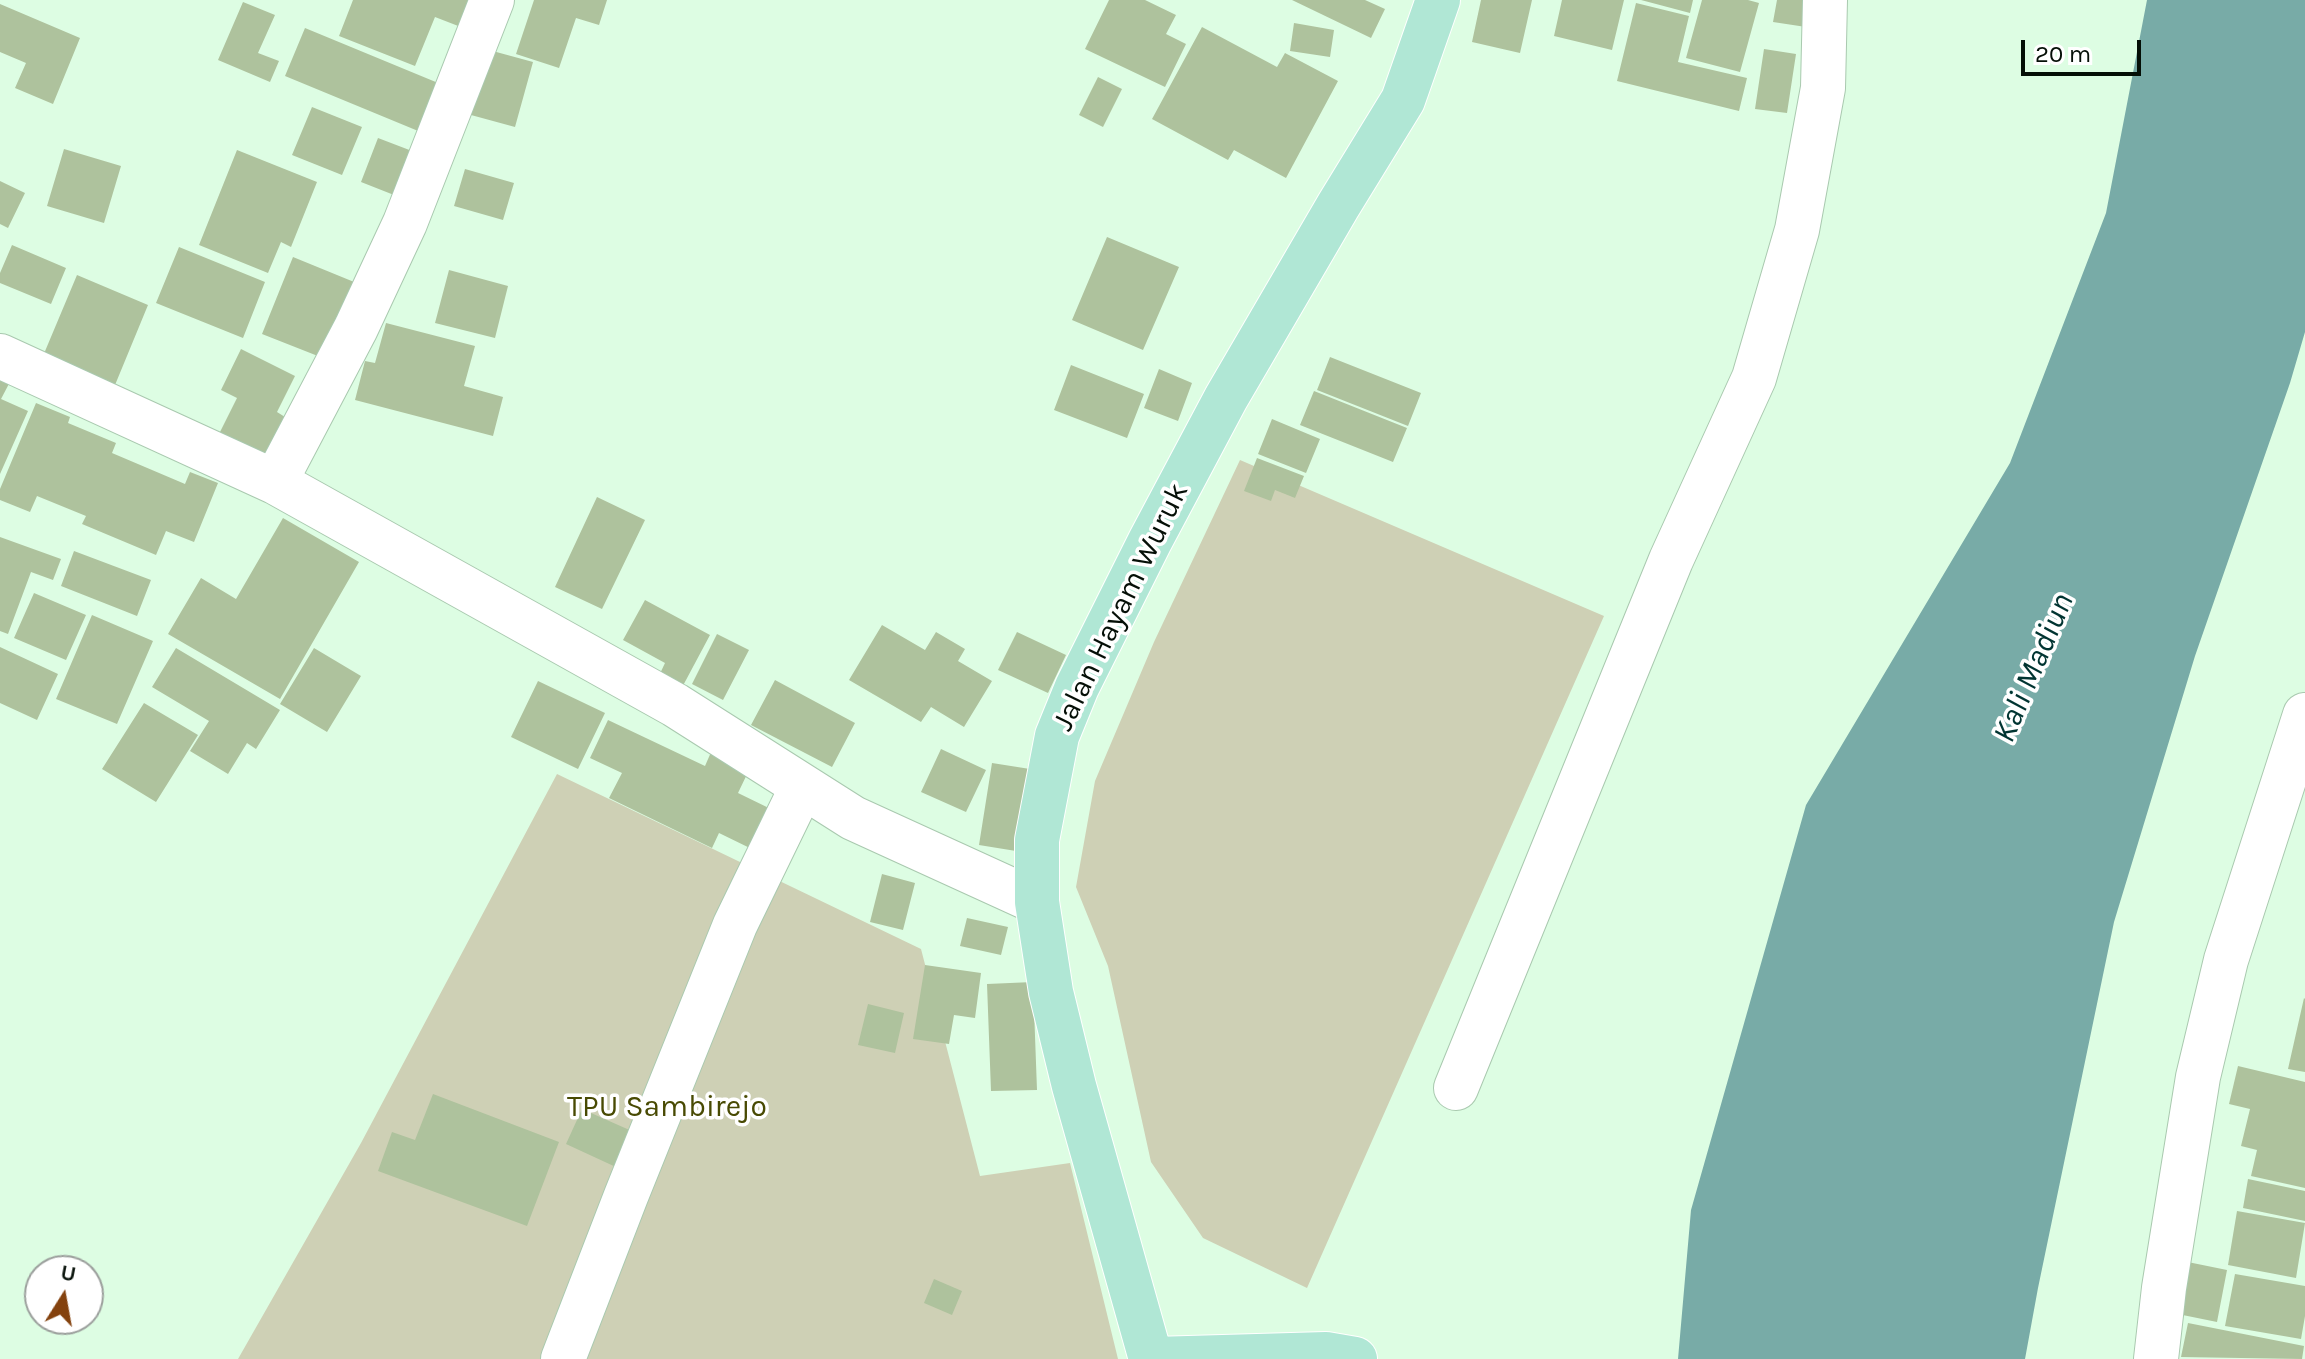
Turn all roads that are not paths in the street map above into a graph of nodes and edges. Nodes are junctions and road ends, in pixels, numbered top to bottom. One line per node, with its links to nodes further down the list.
1 (492, 0): 5 (street)
2 (1438, 0): 8 (main road, Jalan Hayam Wuruk)
3 (1825, 0): 9 (street)
4 (0, 356): 5 (street)
5 (275, 482): 7 (street)
6 (2305, 715): 13 (street)
7 (802, 787): 8 (street); 10 (street)
8 (1037, 902): 11 (main road, Jalan Hayam Wuruk)
9 (1456, 1088)
10 (563, 1359)
11 (1152, 1359): 12 (main road, Jalan Hayam Wuruk)
12 (1355, 1359)
13 (2156, 1359)

